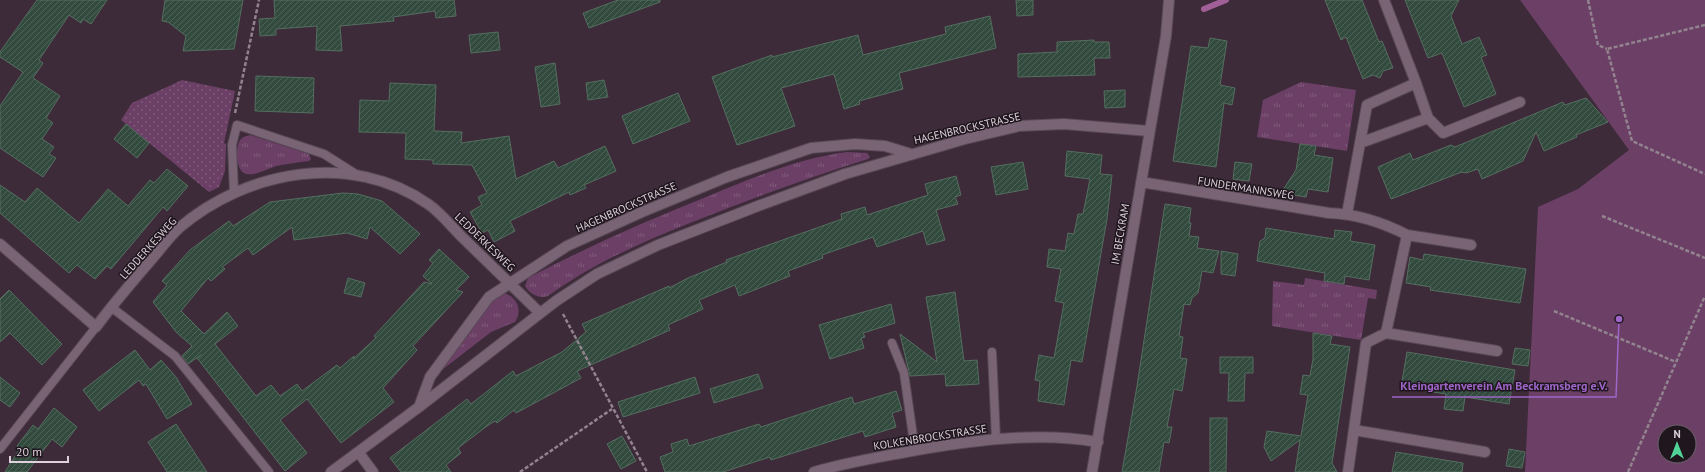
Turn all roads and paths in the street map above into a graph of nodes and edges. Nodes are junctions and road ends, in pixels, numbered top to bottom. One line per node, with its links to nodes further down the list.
1 (259, 0): 10 (path)
2 (1169, 0): 11 (street, IM BECKRAM)
3 (1384, 0): 7 (street)
4 (1588, 0): 6 (path)
5 (1705, 25): 6 (path)
6 (1607, 49): 15 (path)
7 (1416, 83): 9 (street); 12 (street)
8 (1520, 102): 9 (street)
9 (1428, 118): 12 (street)
10 (237, 125): 14 (lane); 17 (lane)
11 (1149, 131): 13 (street, HAGENBROCKSTRASSE); 16 (street, IM BECKRAM)
12 (1360, 143): 18 (street)
13 (911, 154): 24 (street, HAGENBROCKSTRASSE); 26 (street, HAGENBROCKSTRASSE)
14 (354, 173): 17 (street, LEDDERKESWEG); 24 (street, LEDDERKESWEG)
15 (1705, 174)
16 (1141, 182): 18 (street, FUNDERMANNSWEG); 40 (street, IM BECKRAM)
17 (234, 192): 27 (street, LEDDERKESWEG)
18 (1347, 214): 20 (street, FUNDERMANNSWEG)
19 (1602, 216): 23 (path)
20 (1407, 235): 22 (street, FUNDERMANNSWEG); 31 (street)
21 (0, 244): 30 (street)
22 (1471, 245)
23 (1705, 258)
24 (509, 282): 29 (street, LEDDERKESWEG); 36 (street, HAGENBROCKSTRASSE)
25 (1705, 296): 35 (path)
26 (556, 301): 29 (street, HAGENBROCKSTRASSE); 37 (path)
27 (111, 307): 30 (street, LEDDERKESWEG); 45 (lane)
28 (1554, 311): 35 (path)
29 (540, 313): 36 (street, HAGENBROCKSTRASSE)
30 (96, 327): 41 (lane)
31 (1386, 333): 33 (street); 38 (street)
32 (892, 343): 42 (lane)
33 (1497, 351)
34 (992, 352): 39 (lane)
35 (1676, 362): 53 (path)
36 (419, 408): 44 (street, HAGENBROCKSTRASSE)
37 (612, 409): 48 (path); 49 (path)
38 (1354, 430): 43 (street); 52 (street)
39 (996, 439): 40 (street, KOLKENBROCKSTRASSE); 42 (street, KOLKENBROCKSTRASSE)
40 (1098, 442): 51 (street, IM BECKRAM)
41 (0, 449)
42 (915, 450): 50 (street, KOLKENBROCKSTRASSE)
43 (1485, 452)
44 (358, 453): 46 (street, HAGENBROCKSTRASSE); 47 (street)
45 (270, 472)
46 (331, 472)
47 (373, 472)
48 (520, 472)
49 (647, 472)
50 (814, 472)
51 (1092, 472)
52 (1348, 472)
53 (1628, 472)

